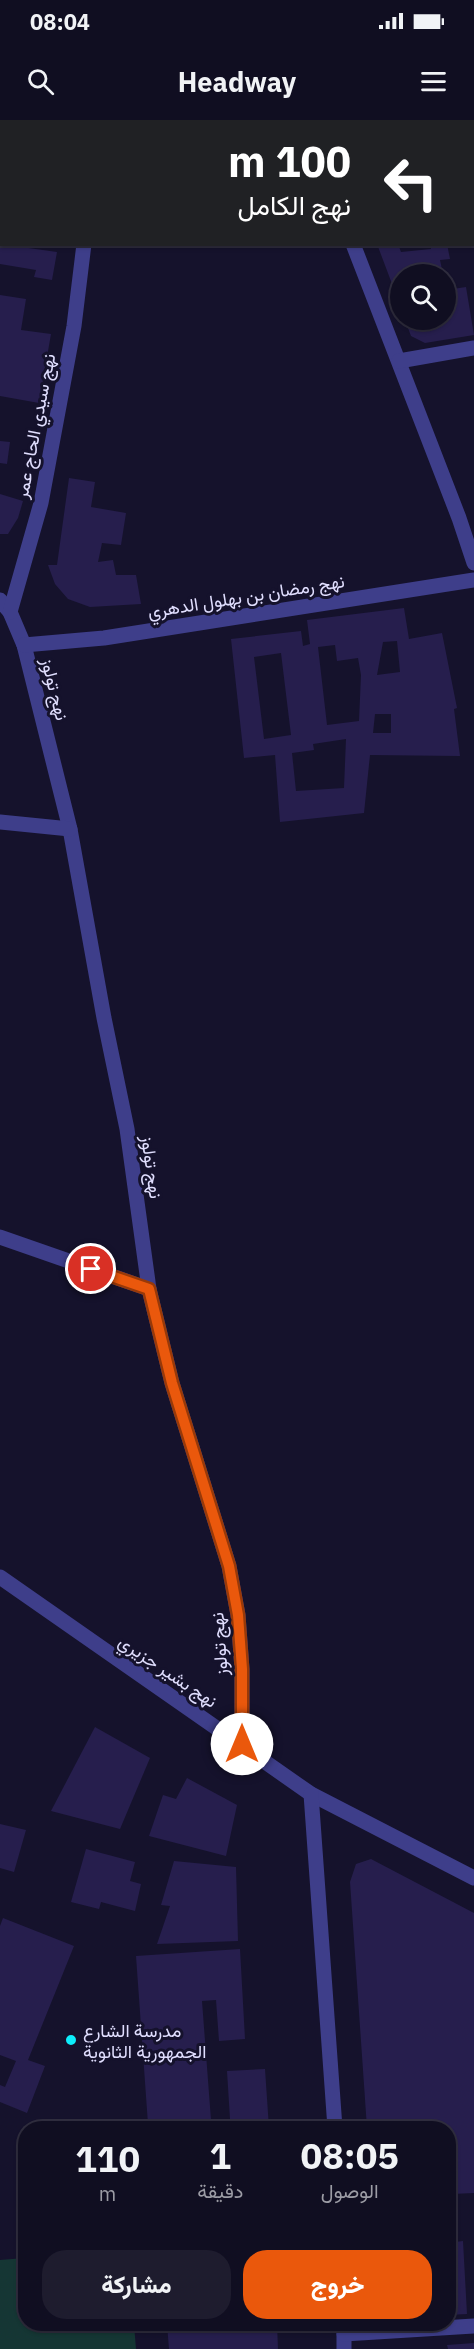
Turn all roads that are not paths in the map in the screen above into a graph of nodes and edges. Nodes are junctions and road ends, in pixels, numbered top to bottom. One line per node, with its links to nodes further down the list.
1 (84, 246): 8 (street, نهج سيدي الحاج عمر)
2 (355, 246): 4 (street)
3 (474, 348): 4 (street)
4 (399, 361): 5 (street)
5 (474, 563)
6 (474, 580): 9 (street, نهج رمضان بن بهلول الدهري)
7 (0, 600): 8 (street, نهج تولوز)
8 (10, 612): 9 (street, نهج تولوز)
9 (24, 645): 11 (street, نهج تولوز)
10 (0, 822): 11 (street)
11 (70, 829): 13 (street, نهج تولوز)
12 (0, 1237): 13 (street)
13 (149, 1289): 15 (street, نهج تولوز)
14 (0, 1577): 15 (street, نهج بشير جزيري)
15 (242, 1744): 16 (street, نهج بشير جزيري)
16 (310, 1794): 17 (street, نهج بشير جزيري); 18 (street)
17 (474, 1878)
18 (334, 2121)
19 (474, 2326): 20 (street)
20 (456, 2327)
21 (409, 2331): 22 (street)
22 (344, 2336)

